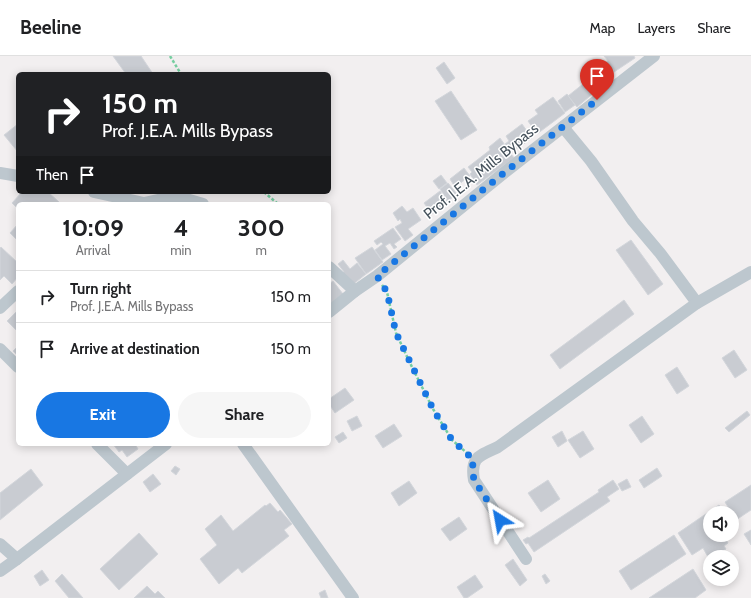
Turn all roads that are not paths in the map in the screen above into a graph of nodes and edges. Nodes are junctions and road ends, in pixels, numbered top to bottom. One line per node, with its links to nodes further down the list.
1 (654, 56): 2 (street, Prof. J.E.A. Mills Bypass)
2 (563, 127): 11 (street, Prof. J.E.A. Mills Bypass); 13 (street)
3 (0, 174): 4 (street)
4 (16, 176)
5 (103, 194): 6 (street)
6 (139, 202)
7 (149, 202): 8 (street)
8 (196, 202)
9 (331, 269): 11 (street)
10 (751, 272): 13 (street)
11 (355, 291): 15 (street, Prof. J.E.A. Mills Bypass)
12 (16, 293): 14 (street)
13 (697, 304): 24 (street)
14 (0, 308)
15 (331, 310)
16 (0, 349): 17 (street)
17 (16, 364)
18 (99, 446): 21 (street)
19 (163, 446): 21 (street)
20 (244, 446): 26 (street)
21 (127, 474): 23 (street)
22 (0, 544): 23 (street)
23 (17, 559): 25 (street)
24 (526, 559)
25 (0, 571)
26 (353, 598)

